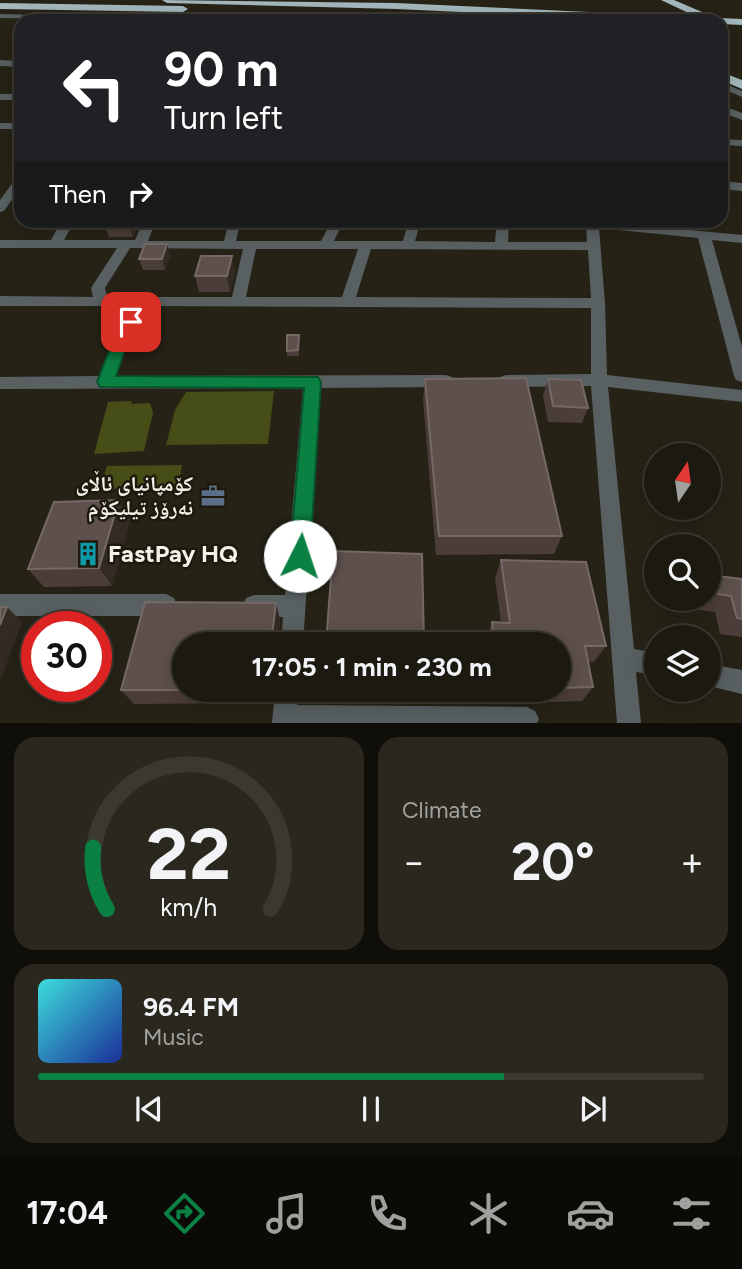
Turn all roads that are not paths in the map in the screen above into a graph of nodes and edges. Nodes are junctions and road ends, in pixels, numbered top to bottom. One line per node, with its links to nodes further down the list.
1 (167, 0): 5 (highway)
2 (666, 0): 8 (highway)
3 (578, 3): 5 (highway)
4 (0, 6): 6 (highway)
5 (396, 6): 7 (highway)
6 (342, 14)
7 (581, 14)
8 (696, 14)
9 (14, 189): 10 (street)
10 (0, 208)
11 (64, 228): 22 (street)
12 (144, 228): 23 (street)
13 (233, 228): 24 (street)
14 (334, 228): 26 (street)
15 (413, 228): 28 (street)
16 (502, 228): 29 (street)
17 (592, 228): 30 (street)
18 (644, 228): 19 (street)
19 (704, 235): 20 (street); 37 (street)
20 (742, 240)
21 (0, 244): 22 (street)
22 (55, 244): 23 (street)
23 (133, 244): 24 (street); 32 (street)
24 (229, 245): 25 (street)
25 (250, 245): 26 (street); 34 (street)
26 (326, 245): 27 (street)
27 (366, 245): 28 (street); 35 (street)
28 (408, 245): 29 (street)
29 (501, 246): 30 (street)
30 (594, 246): 36 (street)
31 (0, 301): 32 (street)
32 (101, 303): 33 (street)
33 (143, 303): 34 (street); 41 (street)
34 (238, 303): 35 (street)
35 (346, 303): 36 (street)
36 (598, 303): 38 (street)
37 (742, 376)
38 (599, 380): 40 (street); 44 (street); 50 (street)
39 (463, 381): 42 (street)
40 (490, 381)
41 (106, 382): 42 (street); 43 (street)
42 (312, 382): 48 (street)
43 (0, 383)
44 (742, 396)
45 (0, 605): 46 (street)
46 (187, 606)
47 (228, 606): 48 (street)
48 (296, 606): 49 (street)
49 (293, 632)
50 (624, 657): 51 (street); 57 (street)
51 (644, 661)
52 (721, 678): 53 (street)
53 (742, 682)
54 (286, 702): 56 (street)
55 (527, 719): 56 (street)
56 (284, 720)
57 (629, 723)

